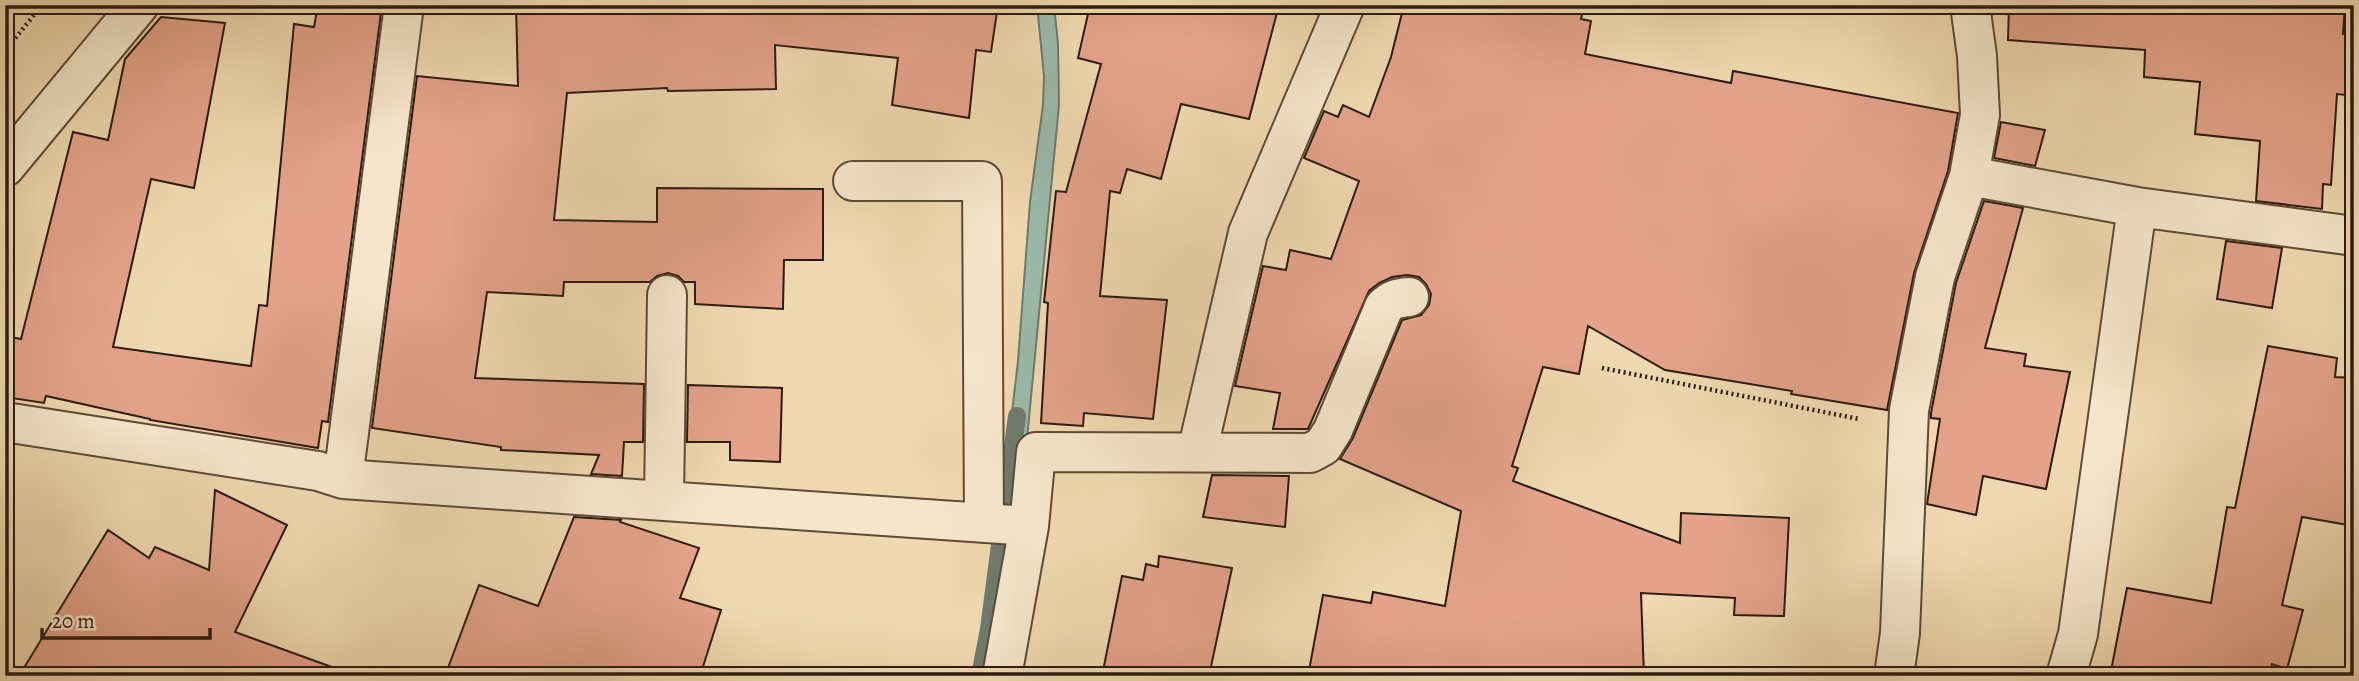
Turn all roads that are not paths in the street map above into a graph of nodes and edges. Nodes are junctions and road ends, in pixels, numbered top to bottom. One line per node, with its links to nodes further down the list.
1 (139, 5): 5 (street)
2 (404, 5): 14 (street)
3 (1345, 5): 13 (street)
4 (1970, 5): 6 (street)
5 (5, 167)
6 (1969, 176): 8 (street); 19 (street)
7 (853, 181): 16 (street)
8 (2137, 207): 9 (street); 20 (street)
9 (2354, 236)
10 (667, 295): 15 (street)
11 (1409, 297): 13 (street)
12 (5, 422): 14 (street)
13 (1197, 452): 17 (street)
14 (343, 479): 15 (street)
15 (664, 500): 16 (street)
16 (984, 523): 17 (street)
17 (1029, 526): 18 (street)
18 (1002, 676)
19 (1894, 676)
20 (2066, 676)

